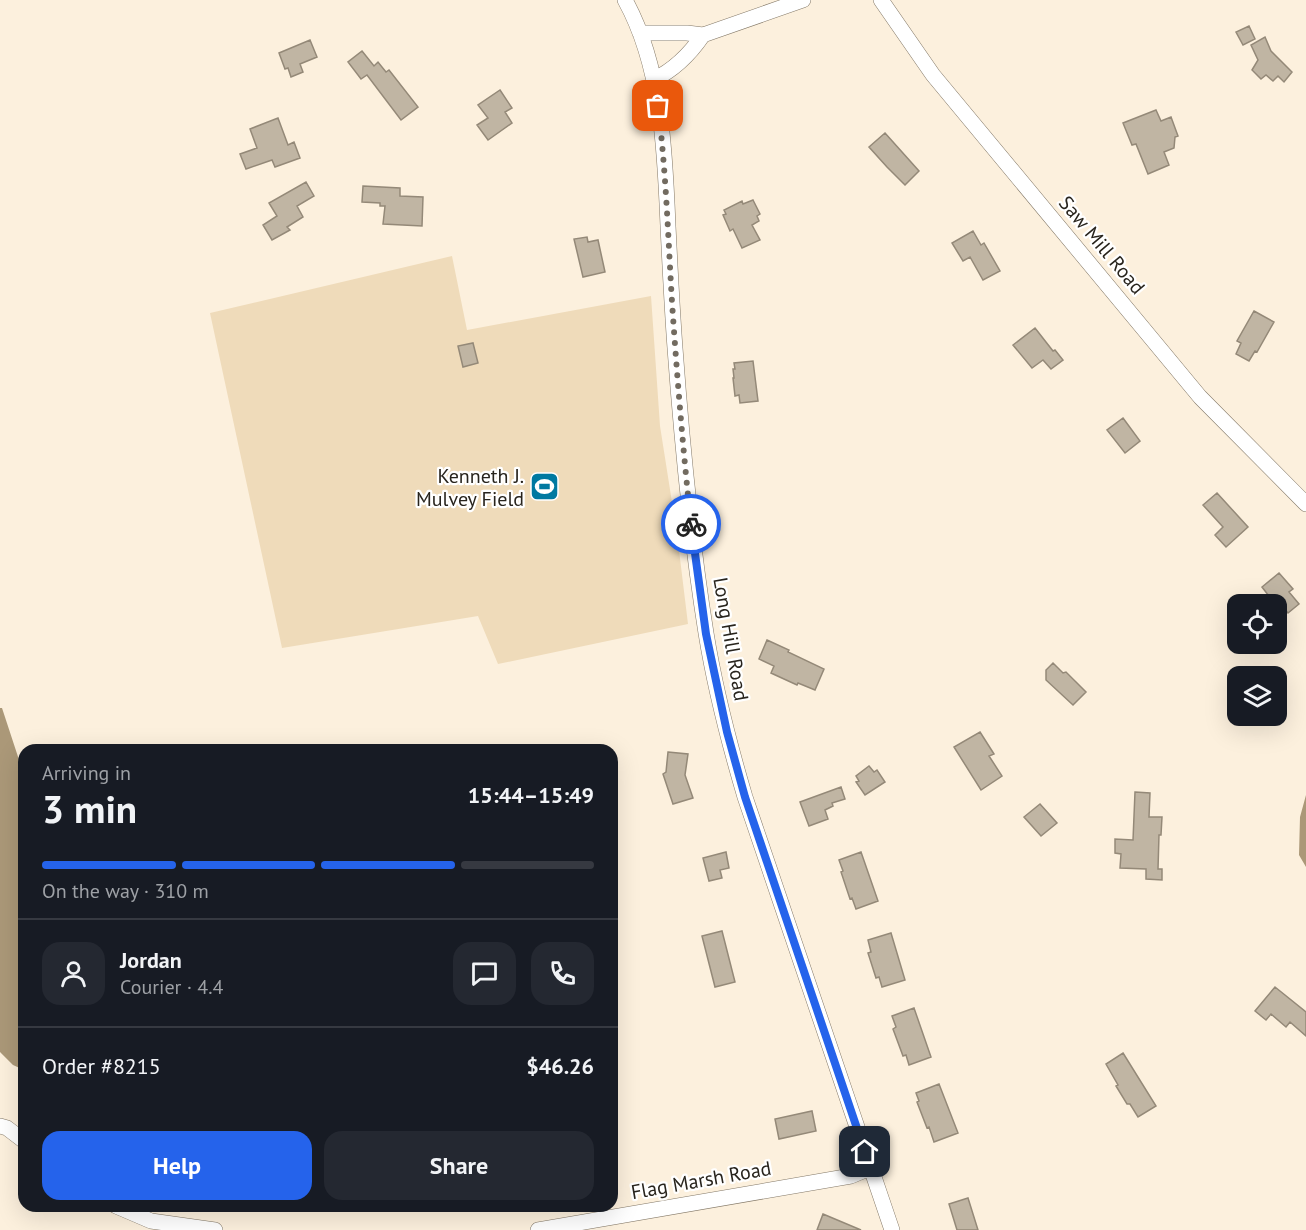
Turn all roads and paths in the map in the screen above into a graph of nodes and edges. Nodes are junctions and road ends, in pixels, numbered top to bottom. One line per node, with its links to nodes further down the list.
1 (625, 0): 4 (street, Long Hill Road)
2 (803, 0): 5 (street)
3 (881, 0): 7 (street, Saw Mill Road)
4 (640, 33): 5 (street); 6 (street, Long Hill Road)
5 (703, 35): 6 (street)
6 (653, 80): 10 (street, Long Hill Road)
7 (1306, 504)
8 (0, 1126): 9 (street)
9 (18, 1136)
10 (870, 1168): 13 (street, Flag Marsh Road); 14 (street, Long Hill Road)
11 (130, 1212): 12 (street)
12 (215, 1230)
13 (538, 1230)
14 (892, 1230)

